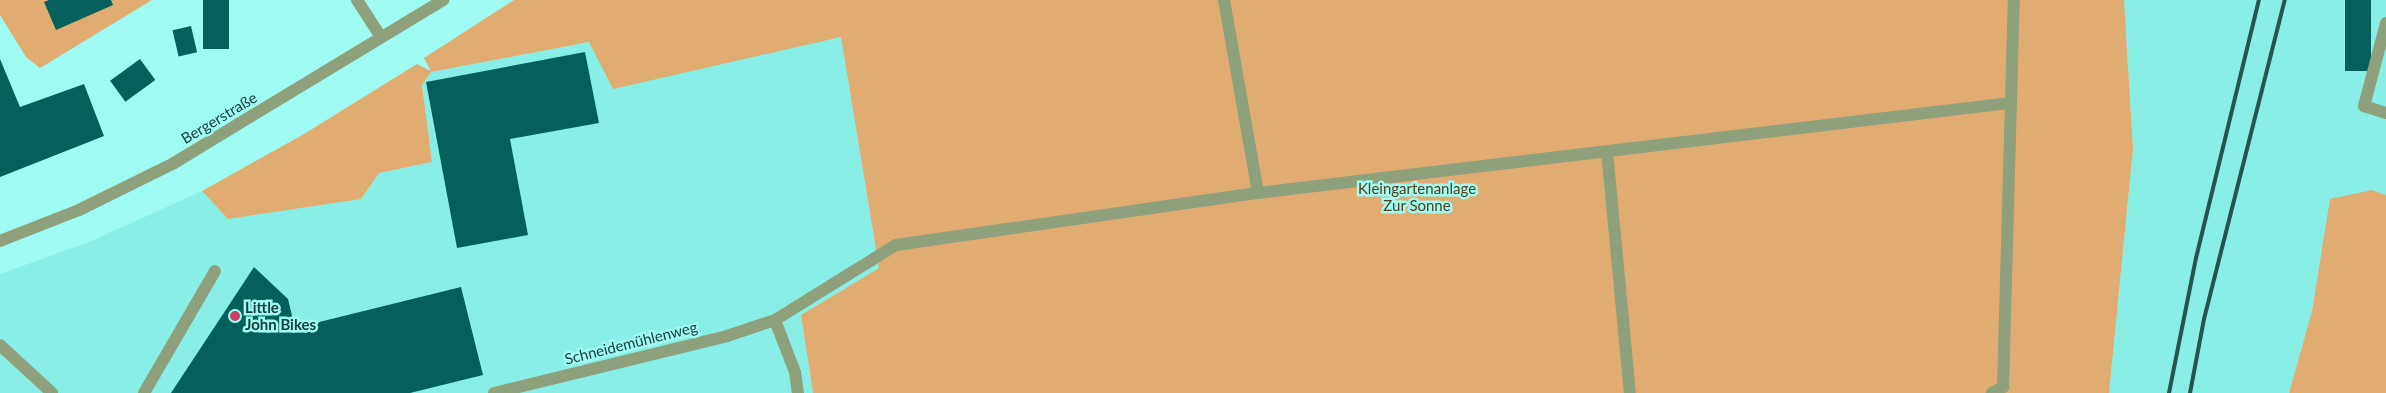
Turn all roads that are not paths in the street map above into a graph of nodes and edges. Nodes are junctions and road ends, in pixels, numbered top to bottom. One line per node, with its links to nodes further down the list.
1 (357, 0): 6 (street)
2 (443, 0): 6 (street, Bergerstraße)
3 (1224, 0): 10 (street)
4 (2014, 0): 7 (street)
5 (2386, 24): 8 (street)
6 (381, 37): 11 (street, Bergerstraße)
7 (2009, 103): 9 (street, Schneidemühlenweg); 15 (street)
8 (2386, 113)
9 (1607, 151): 10 (street, Schneidemühlenweg); 20 (street)
10 (1258, 193): 13 (street, Schneidemühlenweg)
11 (0, 241)
12 (215, 271): 17 (street)
13 (775, 320): 18 (street, Schneidemühlenweg); 19 (street)
14 (0, 345): 16 (street)
15 (1999, 391)
16 (52, 393)
17 (144, 393)
18 (494, 393)
19 (798, 393)
20 (1630, 393)

